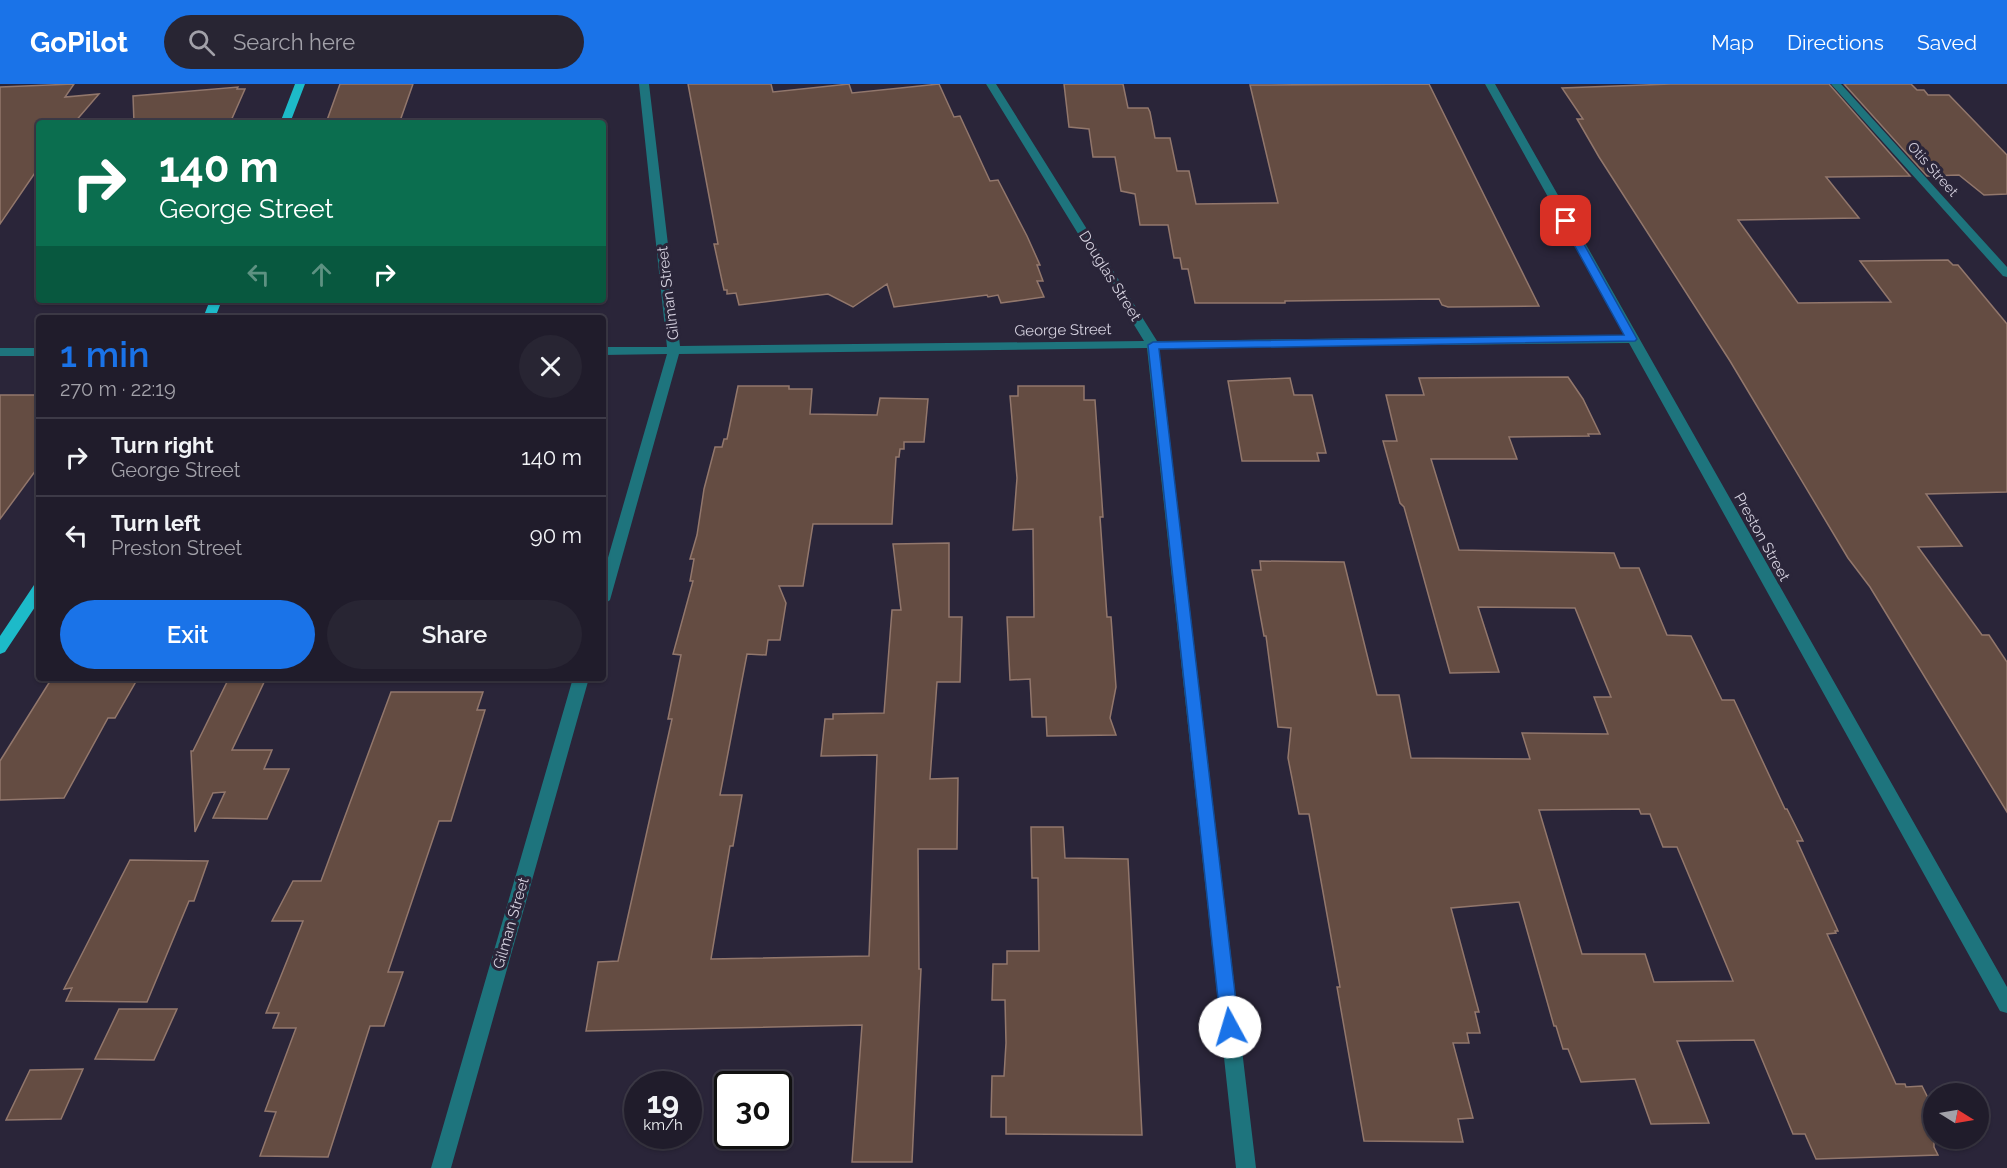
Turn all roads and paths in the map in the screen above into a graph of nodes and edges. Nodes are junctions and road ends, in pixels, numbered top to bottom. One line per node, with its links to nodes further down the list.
1 (300, 84): 6 (main road)
2 (644, 84): 11 (street, Gilman Street)
3 (991, 84): 9 (street, Douglas Street)
4 (1490, 84): 8 (street, Preston Street)
5 (1836, 84): 7 (street, Otis Street)
6 (286, 120)
7 (2007, 274)
8 (1631, 339): 9 (street, George Street); 18 (street, Preston Street)
9 (1153, 345): 11 (street, George Street); 20 (street, Douglas Street)
10 (606, 351): 11 (street, George Street)
11 (674, 351): 14 (street, Gilman Street)
12 (0, 352): 13 (street)
13 (36, 352)
14 (606, 589)
15 (36, 594): 16 (main road)
16 (0, 648)
17 (580, 681): 19 (street, Gilman Street)
18 (2007, 1005)
19 (441, 1168)
20 (1246, 1168)

